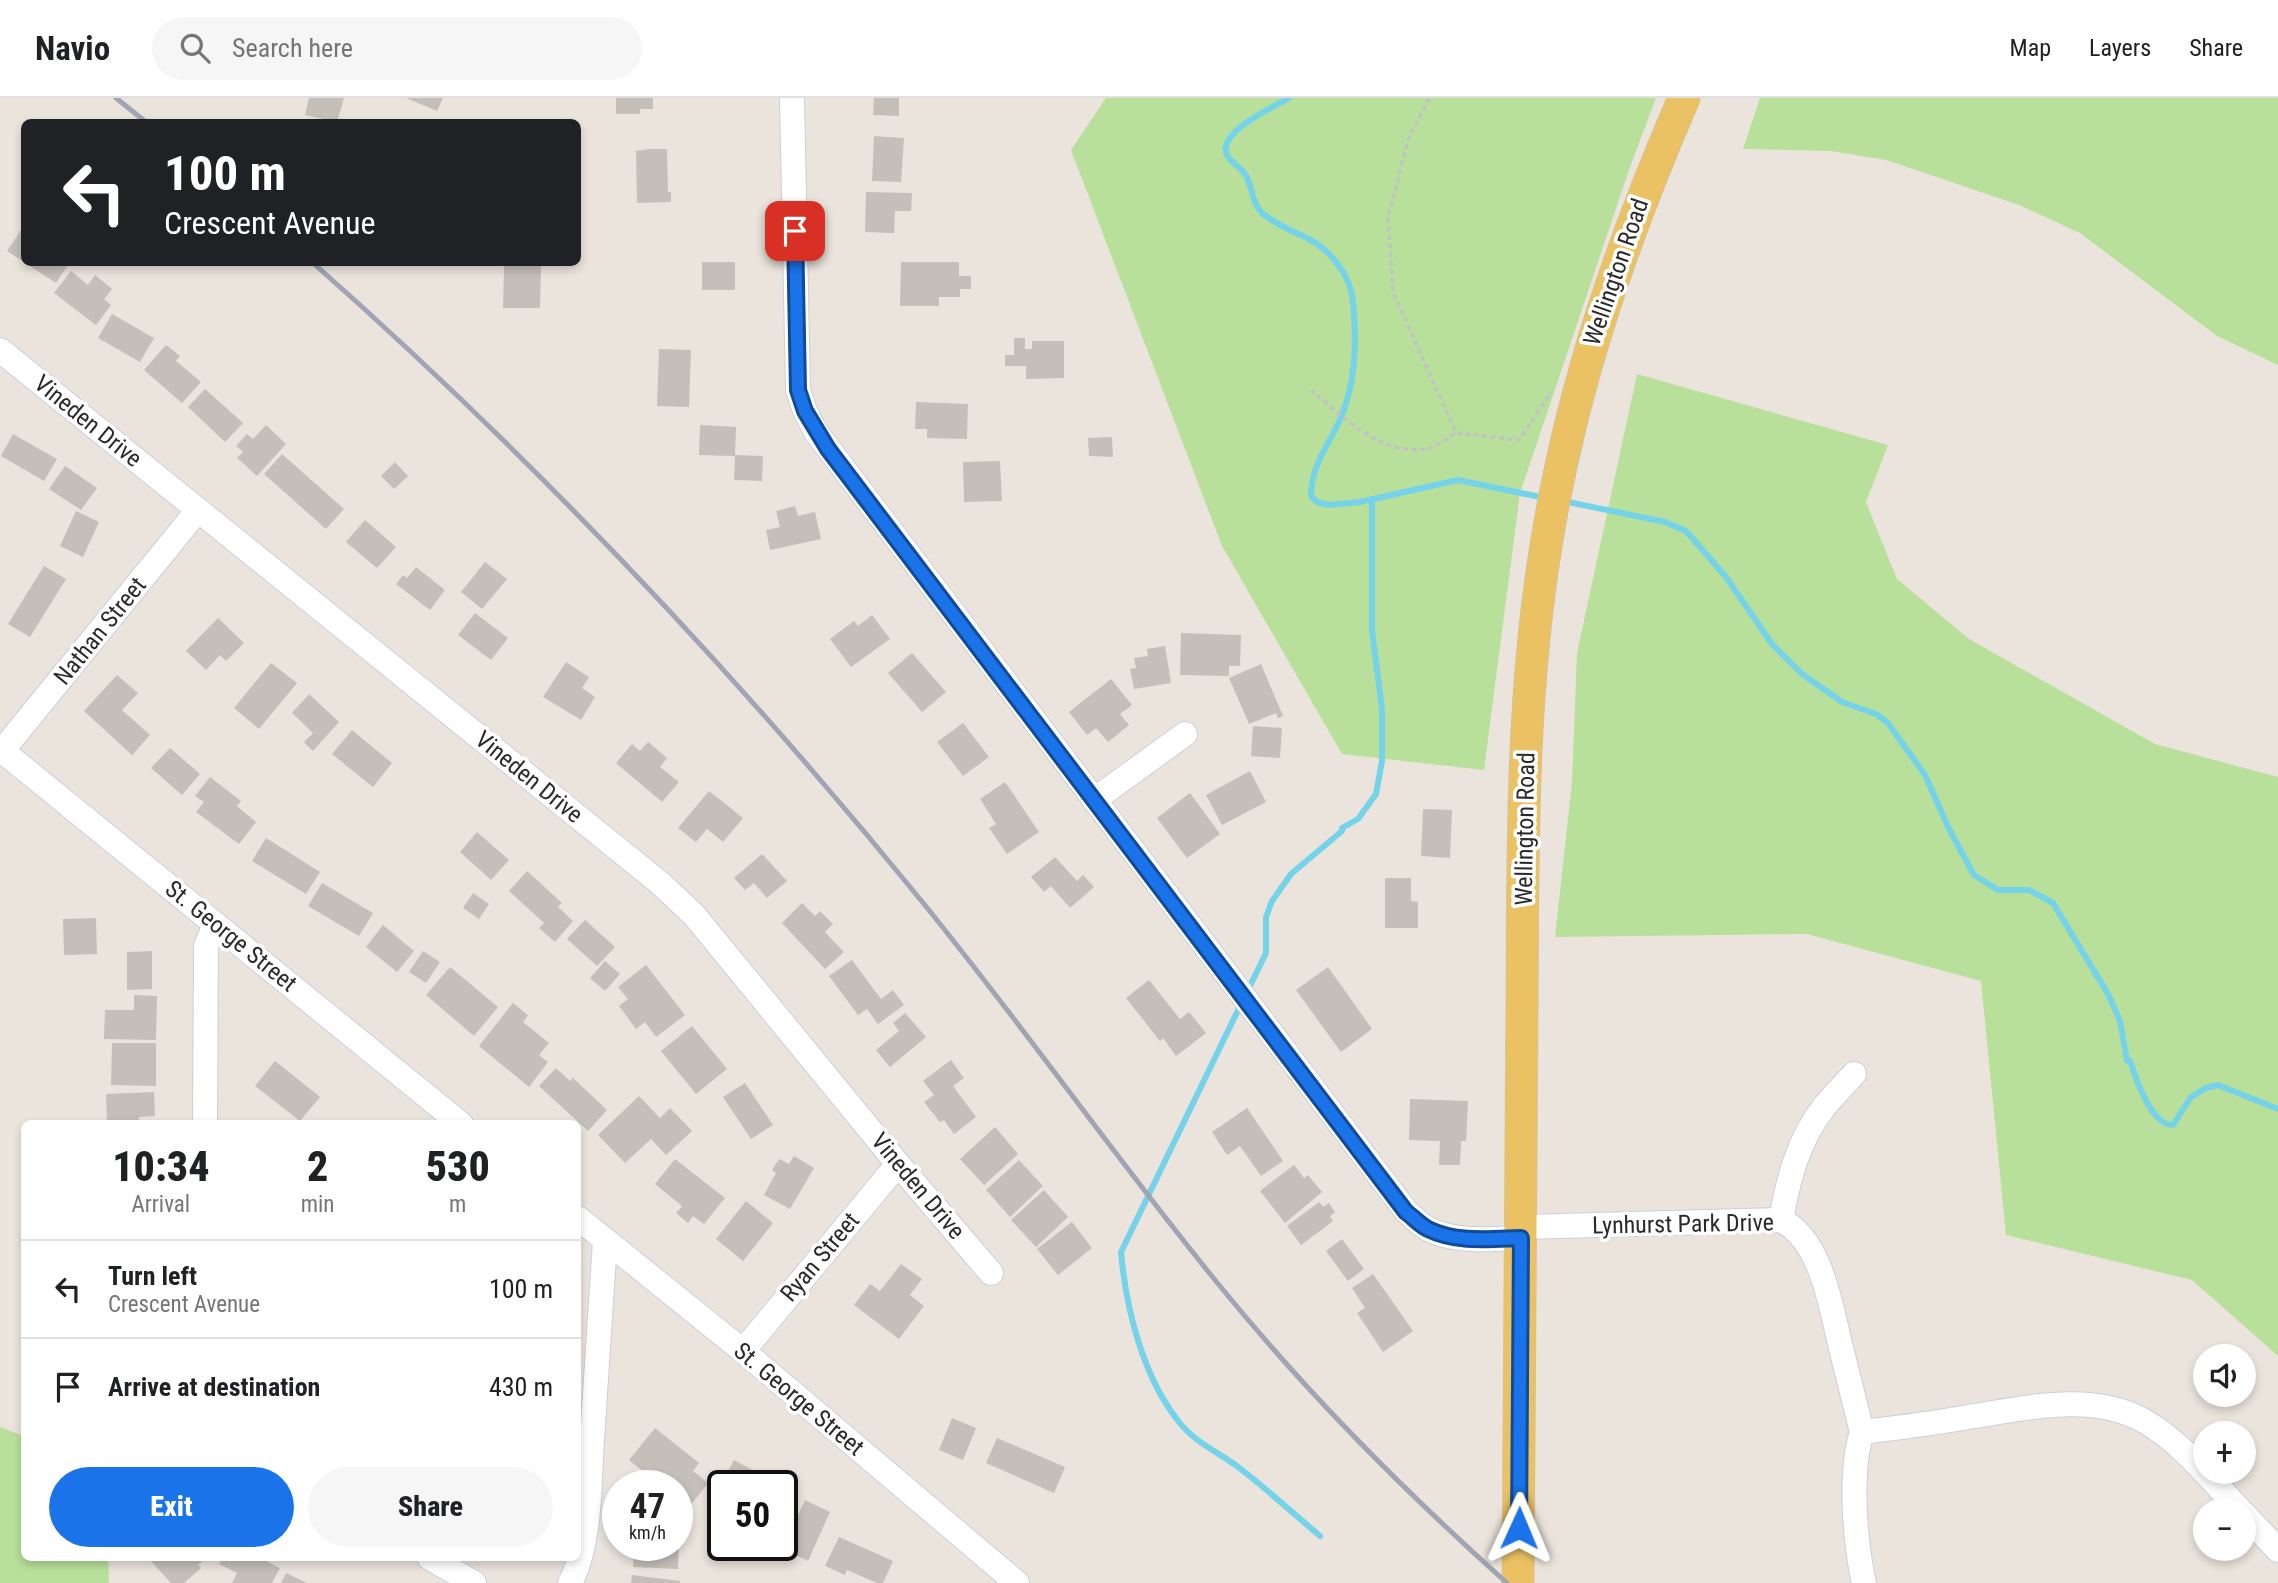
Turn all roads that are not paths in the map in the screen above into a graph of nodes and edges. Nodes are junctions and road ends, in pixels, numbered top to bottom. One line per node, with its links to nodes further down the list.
1 (792, 98): 7 (street, Lynhurst Park Drive)
2 (1684, 98): 15 (main road, Wellington Road)
3 (0, 350): 4 (street, Vineden Drive)
4 (198, 510): 6 (street, Nathan Street); 12 (street, Vineden Drive)
5 (1185, 734): 7 (street)
6 (1, 750): 8 (street, St. George Street)
7 (1094, 800): 15 (street, Lynhurst Park Drive)
8 (215, 924): 10 (street); 11 (street, St. George Street)
9 (1854, 1074): 13 (street)
10 (205, 1120)
11 (456, 1120)
12 (898, 1164): 17 (street, Vineden Drive); 18 (street, Ryan Street)
13 (1781, 1220): 15 (street, Lynhurst Park Drive); 19 (street, Lynhurst Park Drive)
14 (581, 1221): 16 (street, St. George Street)
15 (1521, 1232): 29 (main road, Wellington Road)
16 (605, 1241): 18 (street, St. George Street); 23 (street)
17 (991, 1273)
18 (743, 1351): 28 (street, St. George Street)
19 (1862, 1432): 20 (street); 30 (street, Lynhurst Park Drive)
20 (2228, 1498)
21 (2256, 1527): 22 (street)
22 (2278, 1550)
23 (581, 1554)
24 (435, 1561): 26 (street)
25 (580, 1561): 27 (street)
26 (474, 1583)
27 (570, 1583)
28 (1017, 1583)
29 (1518, 1583)
30 (1864, 1583)

